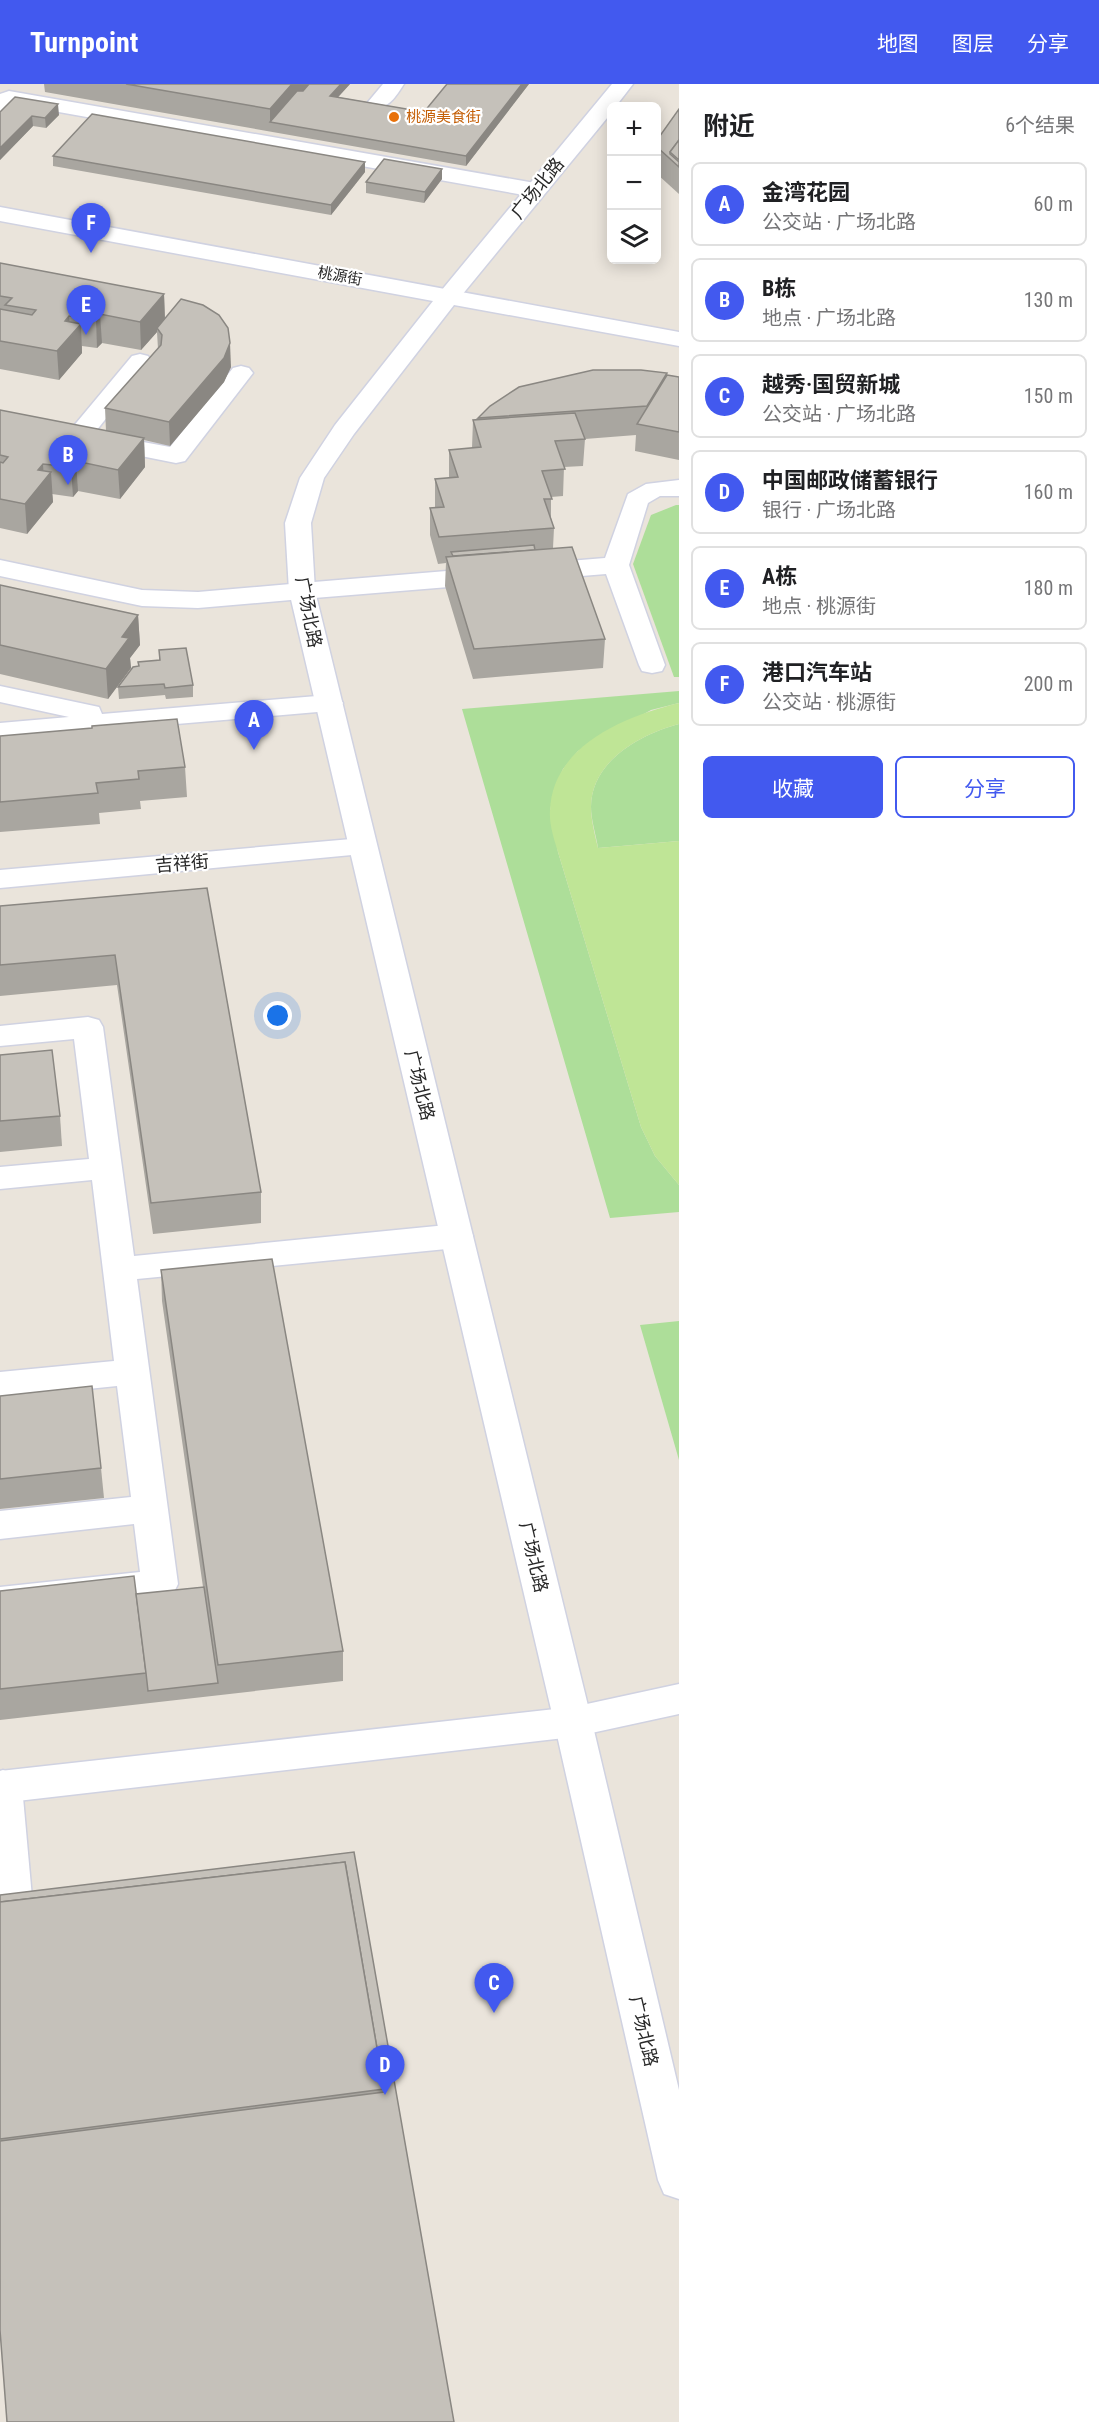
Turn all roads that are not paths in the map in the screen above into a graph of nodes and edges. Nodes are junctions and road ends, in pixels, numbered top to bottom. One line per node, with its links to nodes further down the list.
1 (394, 84): 4 (street)
2 (623, 84): 5 (street, 广场北路)
3 (10, 96): 5 (street)
4 (379, 102)
5 (536, 190): 7 (street, 广场北路)
6 (0, 214): 7 (street, 桃源街)
7 (449, 296): 8 (street, 桃源街); 16 (street, 广场北路)
8 (679, 339)
9 (140, 361): 12 (street)
10 (241, 374): 12 (street)
11 (0, 421): 12 (street)
12 (78, 437)
13 (679, 488): 14 (street)
14 (616, 565): 16 (street); 17 (street)
15 (0, 568): 16 (street)
16 (302, 591): 19 (street, 广场北路)
17 (652, 665)
18 (0, 694): 20 (street)
19 (328, 704): 20 (street); 22 (street, 广场北路)
20 (121, 720): 21 (street)
21 (0, 730)
22 (363, 848): 23 (street, 吉祥街); 27 (street, 广场北路)
23 (0, 879)
24 (0, 1035): 25 (street)
25 (106, 1168): 26 (street); 28 (street)
26 (0, 1178)
27 (457, 1236): 28 (street); 35 (street, 广场北路)
28 (119, 1269): 29 (street)
29 (132, 1372): 30 (street); 31 (street)
30 (0, 1385)
31 (151, 1509): 32 (street); 33 (street)
32 (0, 1525)
33 (0, 1601)
34 (679, 1699): 35 (street)
35 (573, 1722): 36 (street); 38 (street, 广场北路)
36 (2, 1787): 37 (street)
37 (14, 1920)
38 (679, 2180)

